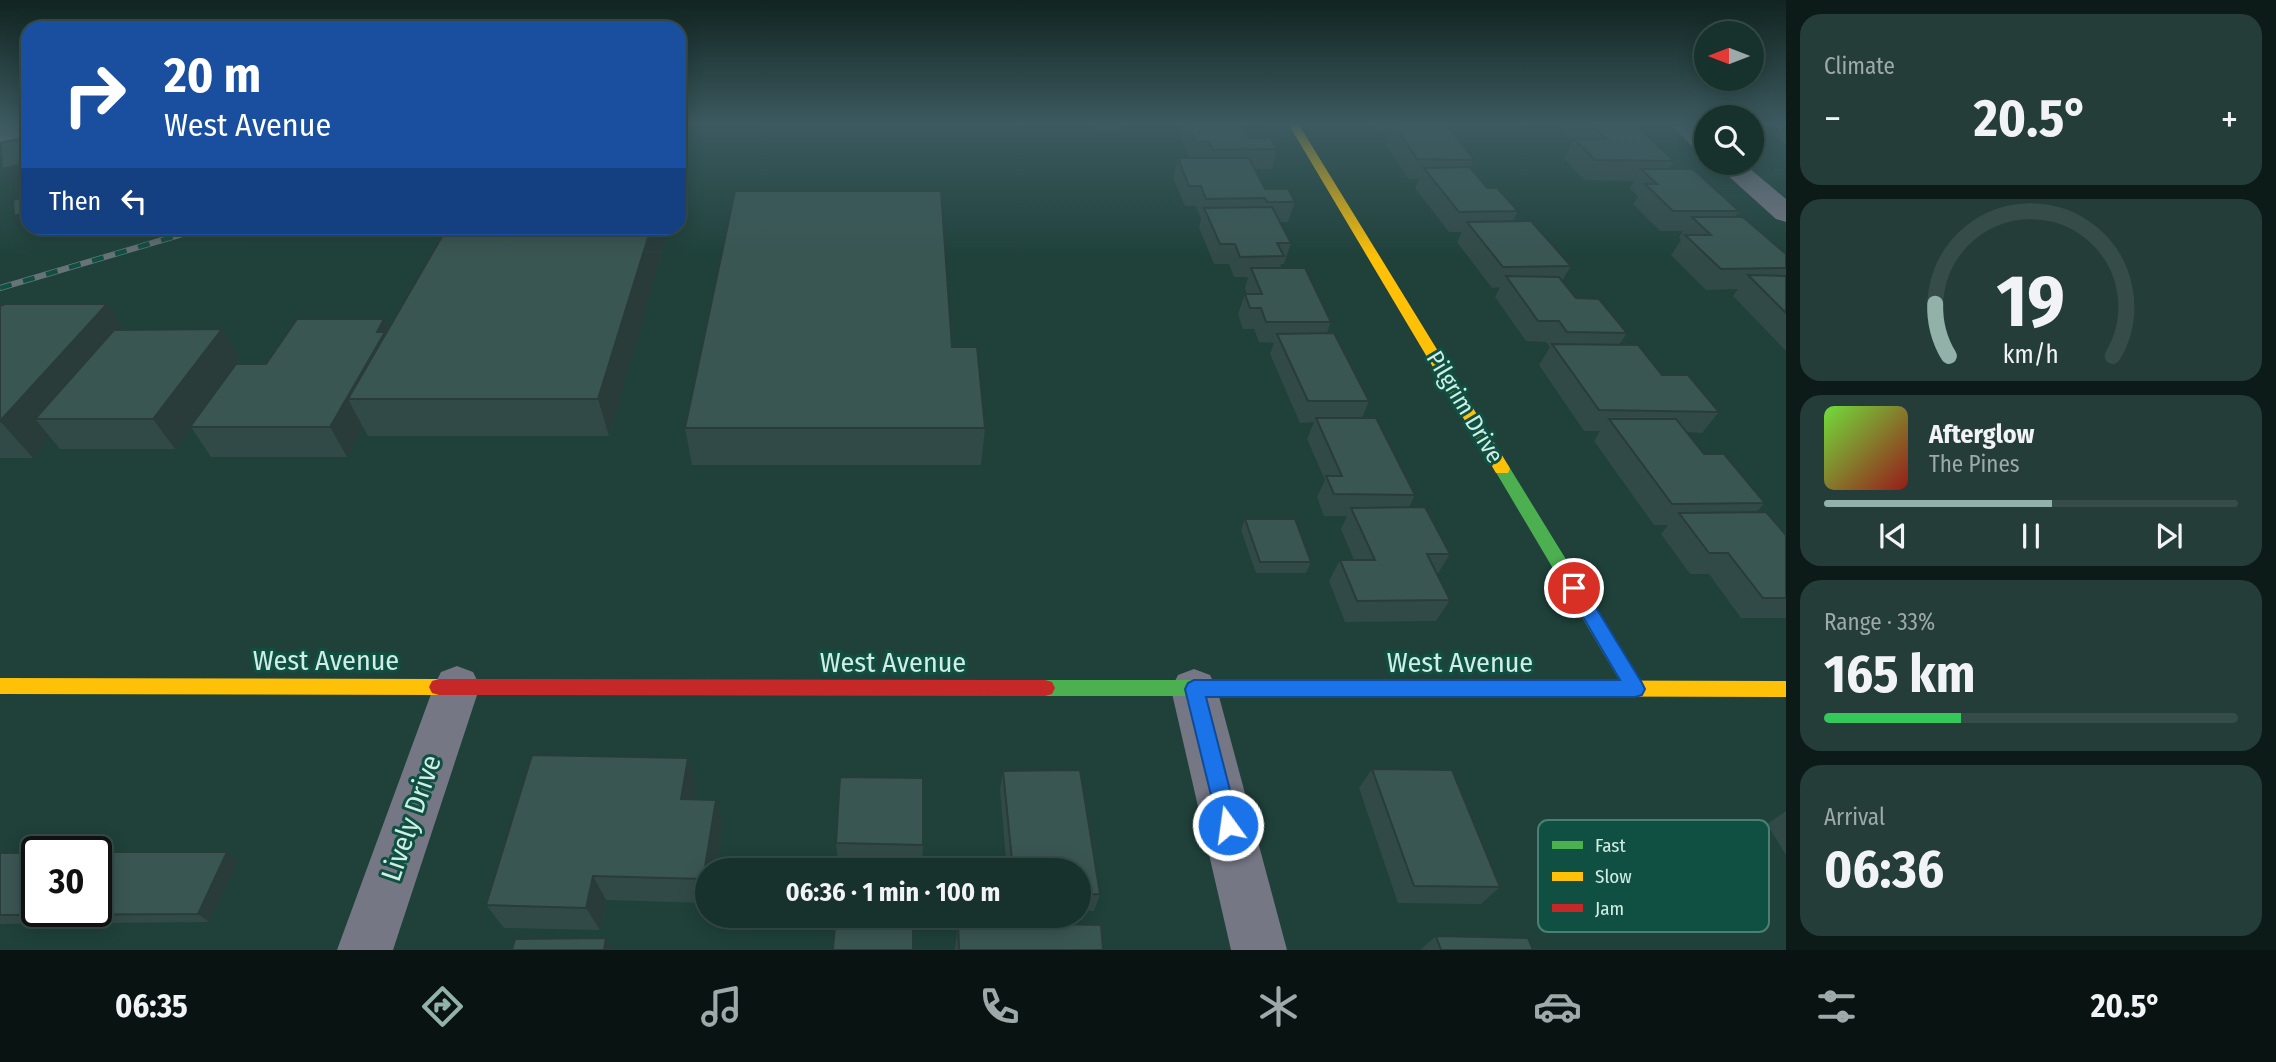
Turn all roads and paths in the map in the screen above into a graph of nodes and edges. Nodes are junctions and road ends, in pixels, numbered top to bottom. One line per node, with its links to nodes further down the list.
1 (1321, 169): 7 (main road, Pilgrim Drive)
2 (1741, 175): 3 (street)
3 (1786, 213)
4 (0, 686): 5 (main road, West Avenue)
5 (457, 686): 6 (main road, West Avenue); 9 (street, Lively Drive)
6 (1194, 689): 7 (main road, West Avenue); 10 (street)
7 (1635, 689): 8 (main road, West Avenue)
8 (1786, 689)
9 (365, 950)
10 (1259, 950)

